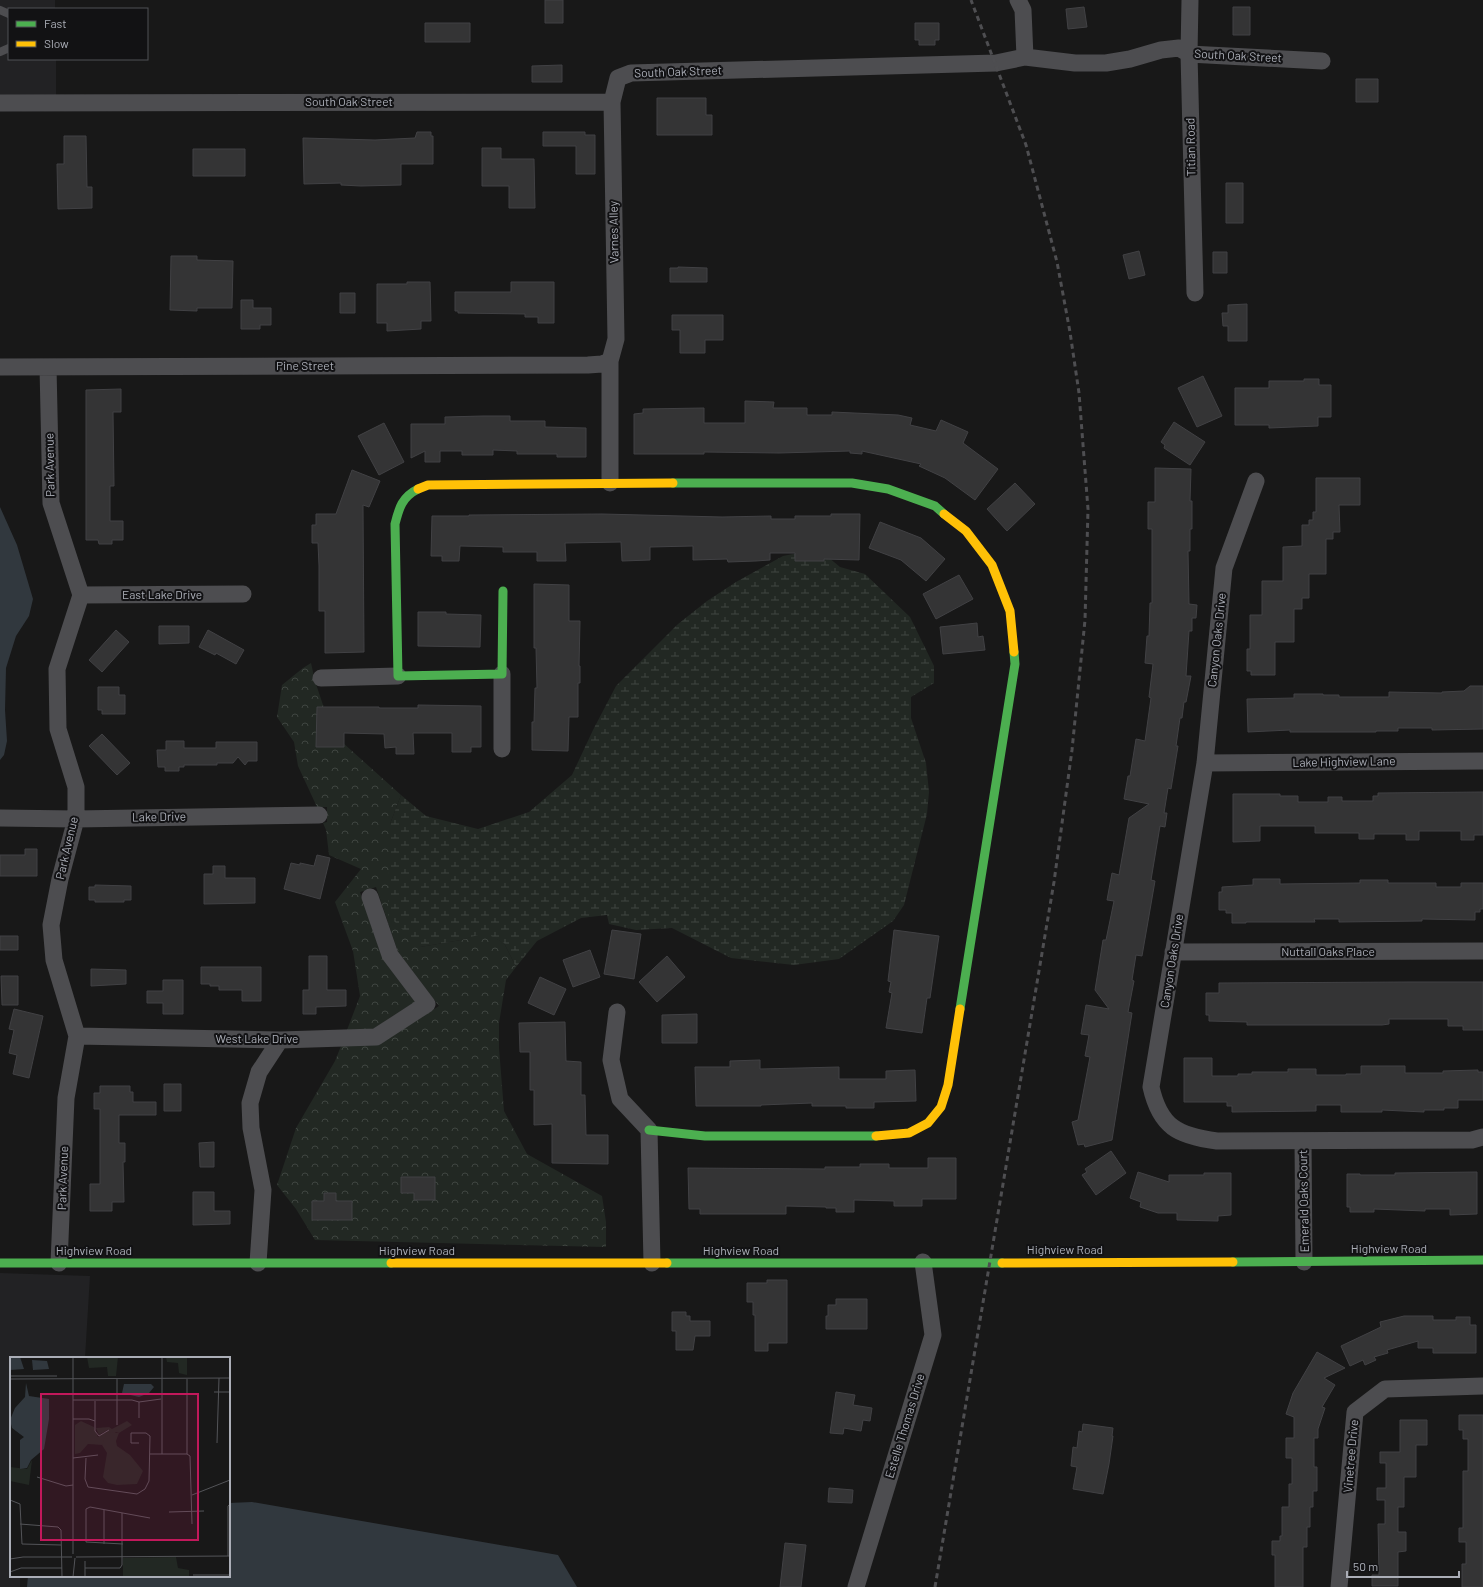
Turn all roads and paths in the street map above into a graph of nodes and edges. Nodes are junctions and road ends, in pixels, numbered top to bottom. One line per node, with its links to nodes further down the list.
1 (1018, 0): 4 (street)
2 (1190, 0): 3 (street, Titian Road)
3 (1189, 54): 4 (street, South Oak Street); 5 (street, South Oak Street); 8 (street, Titian Road)
4 (1025, 57): 6 (street, South Oak Street)
5 (1322, 61)
6 (612, 102): 7 (street, South Oak Street); 9 (street, Varnes Alley)
7 (0, 103)
8 (1195, 294)
9 (610, 361): 11 (street, Pine Street); 13 (street, Varnes Alley)
10 (0, 367): 11 (street, Pine Street)
11 (48, 367): 16 (street, Park Avenue)
12 (1256, 481): 22 (street, Canyon Oaks Drive)
13 (610, 483): 18 (street); 32 (street)
14 (502, 591): 17 (street)
15 (243, 594): 16 (street, East Lake Drive)
16 (81, 595): 25 (street, Park Avenue)
17 (502, 674): 18 (street); 20 (street)
18 (398, 676): 19 (street)
19 (321, 678)
20 (502, 749)
21 (1483, 761): 22 (street, Lake Highview Lane)
22 (1205, 763): 28 (street, Canyon Oaks Drive)
23 (319, 815): 25 (street, Lake Drive)
24 (0, 818): 25 (street, Lake Drive)
25 (76, 819): 30 (street, Park Avenue)
26 (370, 897): 31 (street, West Lake Drive)
27 (1483, 951): 28 (street, Nuttall Oaks Place)
28 (1173, 952): 34 (street, Canyon Oaks Drive)
29 (617, 1012): 32 (street)
30 (77, 1036): 31 (street, West Lake Drive); 41 (street, Park Avenue)
31 (280, 1040): 39 (street)
32 (649, 1130): 40 (street)
33 (1483, 1137): 34 (street, Canyon Oaks Drive)
34 (1303, 1141): 37 (street, Emerald Oaks Court)
35 (1483, 1260): 37 (street, Highview Road)
36 (923, 1262): 37 (street, Highview Road); 40 (street, Highview Road); 43 (street, Estelle Thomas Drive)
37 (1304, 1262)
38 (0, 1263): 41 (street, Highview Road)
39 (258, 1263): 40 (street, Highview Road); 41 (street, Highview Road)
40 (652, 1263)
41 (59, 1264)
42 (1483, 1386): 44 (street, Vinetree Drive)
43 (856, 1587)
44 (1339, 1587)

